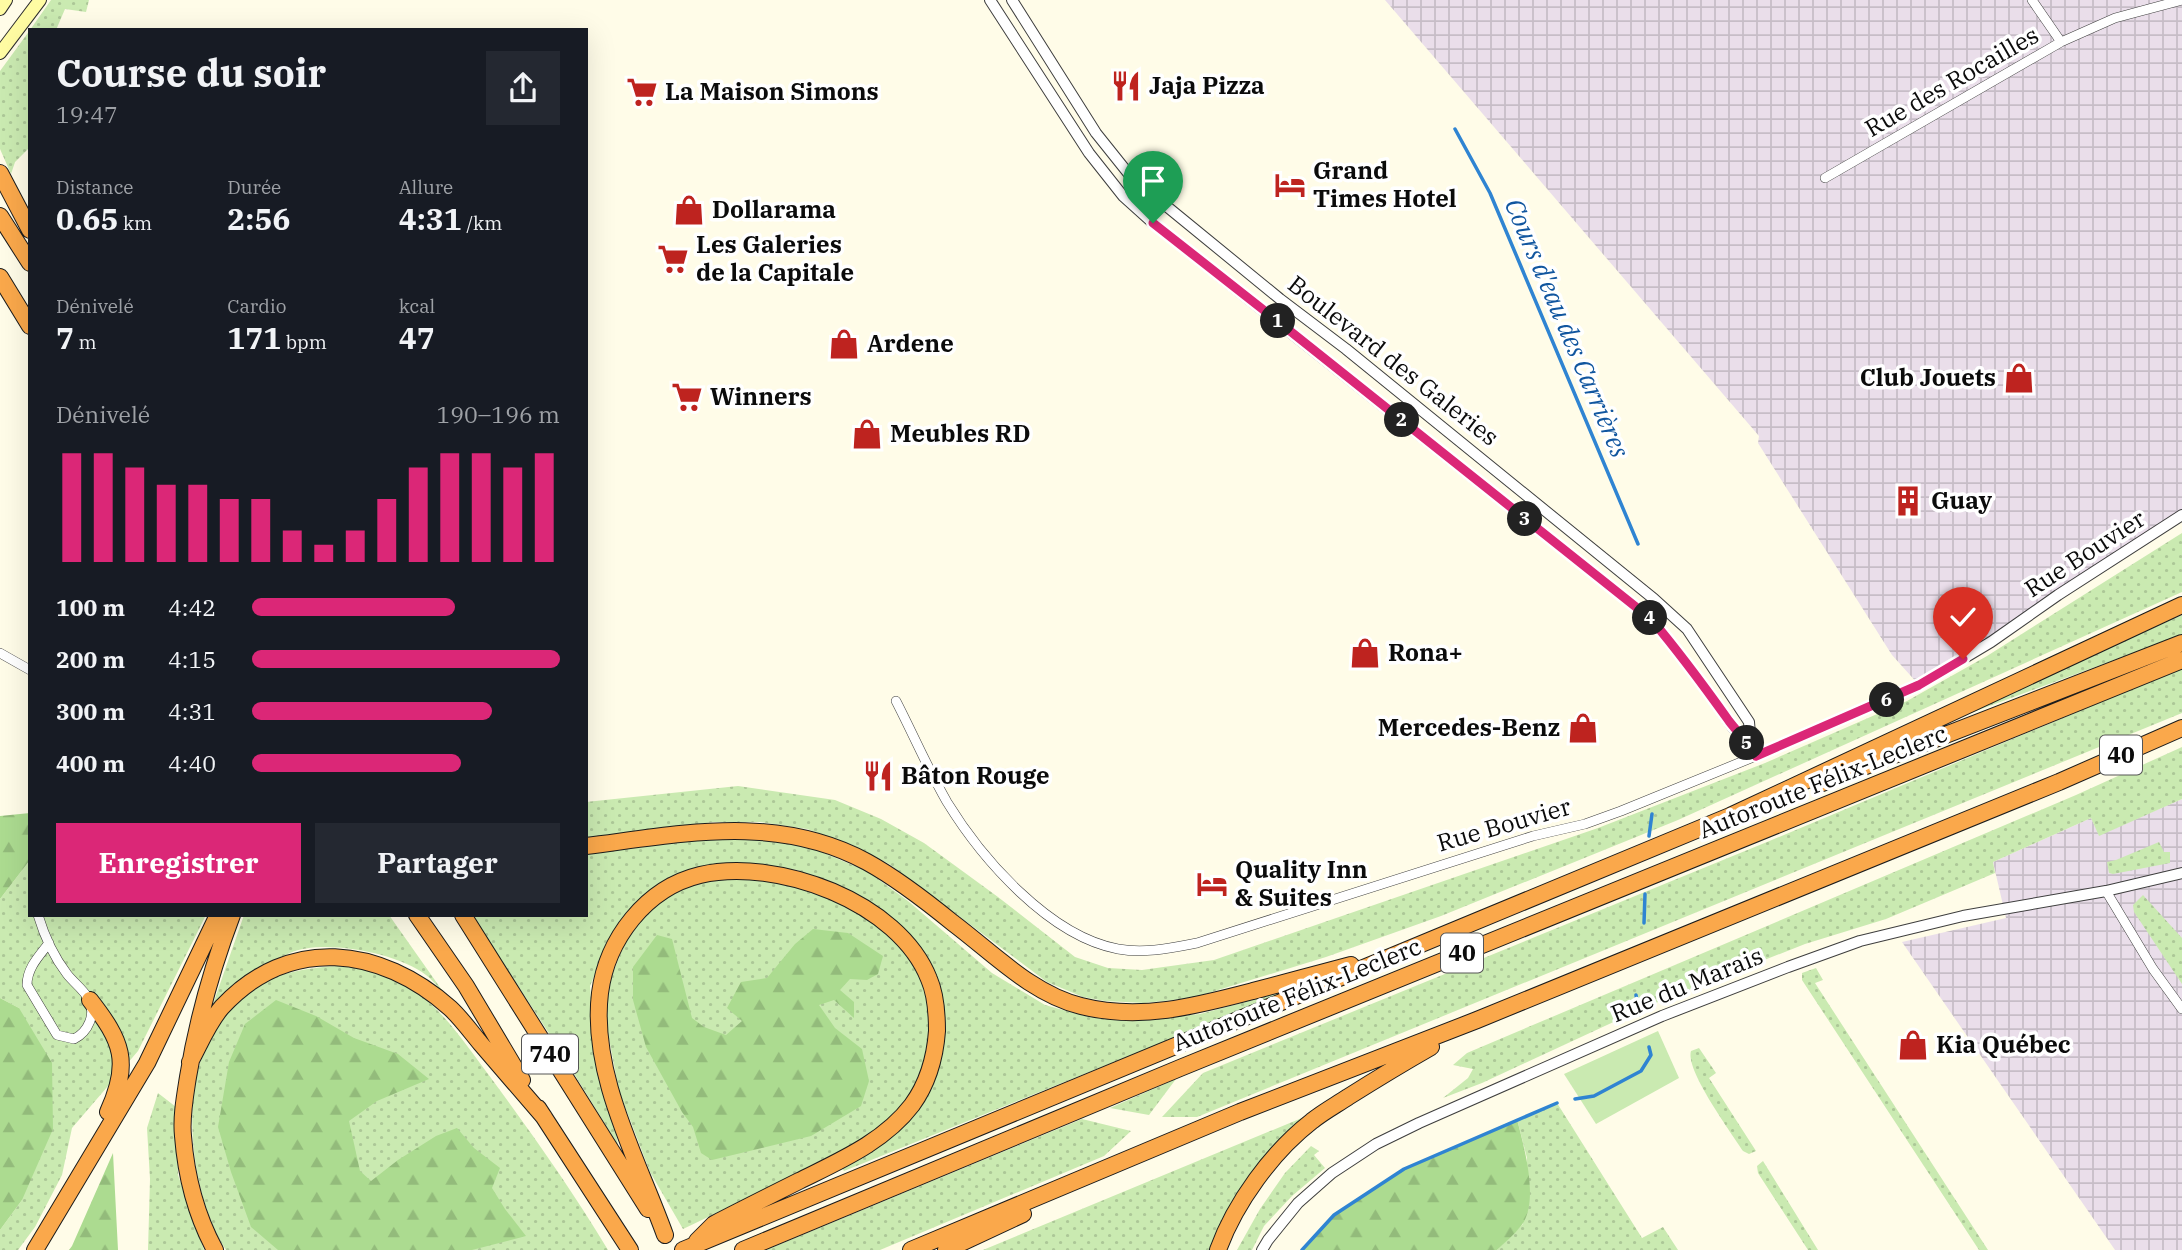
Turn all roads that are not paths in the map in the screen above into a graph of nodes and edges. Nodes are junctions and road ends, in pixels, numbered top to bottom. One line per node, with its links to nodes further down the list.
1 (6, 0): 7 (main road)
2 (40, 0): 9 (main road)
3 (990, 0): 25 (street, Boulevard des Galeries)
4 (1012, 0): 25 (street, Boulevard des Galeries)
5 (2032, 0): 8 (street)
6 (2182, 0): 8 (street, Rue des Rocailles)
7 (0, 9)
8 (2060, 42): 11 (street, Rue des Rocailles)
9 (0, 52)
10 (0, 173): 13 (highway)
11 (1825, 178)
12 (0, 216): 14 (highway)
13 (28, 226)
14 (28, 260)
15 (1, 280): 16 (highway)
16 (28, 323)
17 (2182, 515): 25 (street, Rue Bouvier)
18 (2182, 605): 26 (highway)
19 (2182, 643): 26 (highway)
20 (0, 653): 22 (street)
21 (2182, 660): 50 (highway, Autoroute Félix-Leclerc / 40)
22 (28, 669)
23 (896, 701): 25 (street, Rue Bouvier)
24 (2182, 727): 39 (highway, 40)
25 (1753, 751)
26 (1730, 816): 36 (highway)
27 (588, 846): 36 (highway)
28 (2182, 873): 29 (street, Rue du Marais)
29 (2106, 891): 38 (street); 54 (street, Rue du Marais)
30 (39, 917): 35 (street)
31 (217, 917): 43 (highway)
32 (231, 917): 40 (highway)
33 (418, 917): 42 (highway, 740)
34 (464, 917): 44 (highway, 740)
35 (49, 943): 37 (street); 37 (street)
36 (1414, 948): 45 (highway)
37 (90, 1000): 43 (highway)
38 (2182, 1009)
39 (1477, 1020): 41 (highway, 40); 53 (highway)
40 (190, 1062): 42 (highway); 47 (highway)
41 (1240, 1112): 51 (highway, 40); 52 (highway)
42 (544, 1117): 48 (highway, 740)
43 (75, 1185): 46 (highway)
44 (642, 1189): 45 (highway); 49 (highway)
45 (687, 1248)
46 (34, 1250)
47 (215, 1250)
48 (630, 1250)
49 (675, 1250)
50 (743, 1250)
51 (911, 1250)
52 (946, 1250)
53 (1217, 1250)
54 (1262, 1250)

